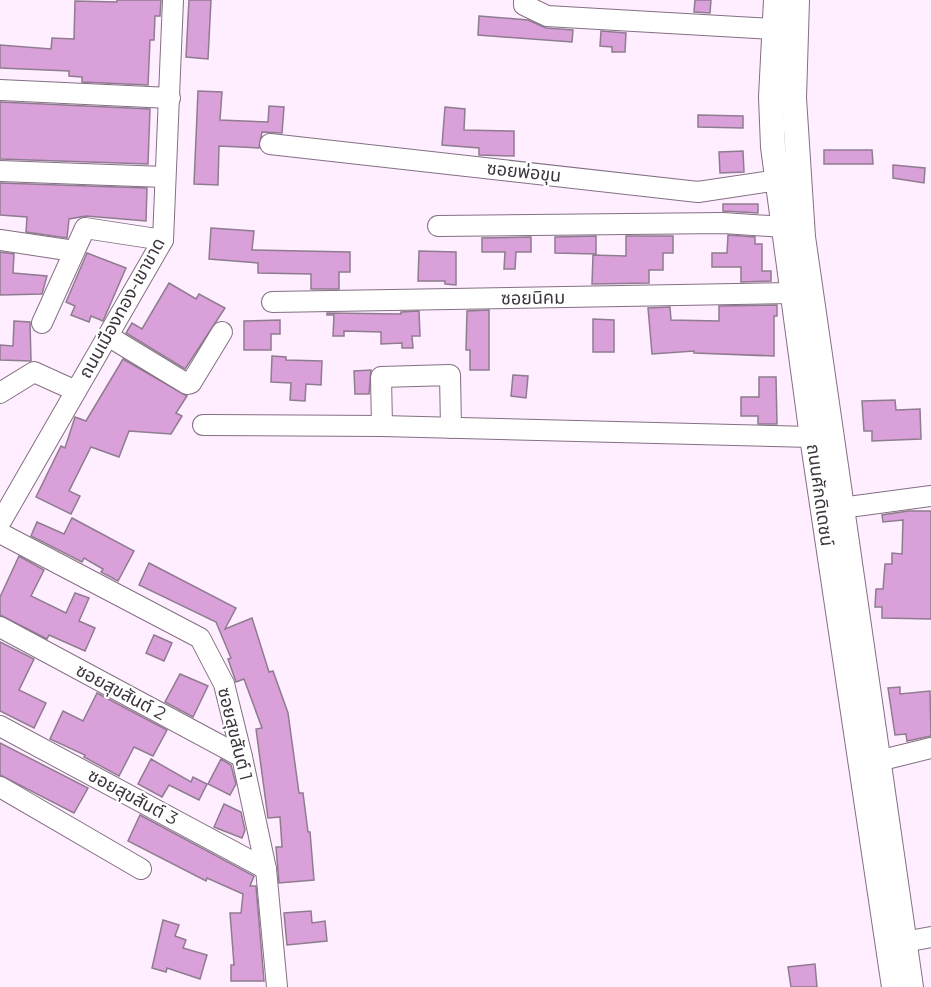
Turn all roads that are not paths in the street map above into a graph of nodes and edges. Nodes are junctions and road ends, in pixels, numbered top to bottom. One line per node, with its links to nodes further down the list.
1 (173, 0): 7 (street, ถนนเมืองทอง-เขาขาด)
2 (524, 0): 5 (street)
3 (776, 0): 5 (main road, ถนนศักดิเดชน์)
4 (797, 0): 29 (main road)
5 (774, 29): 11 (main road, ถนนศักดิเดชน์)
6 (0, 90): 7 (street)
7 (170, 98): 10 (street, ถนนเมืองทอง-เขาขาด)
8 (270, 144): 11 (street, ซอยพ่อขุน)
9 (0, 171): 10 (street)
10 (165, 177): 15 (street, ถนนเมืองทอง-เขาขาด)
11 (778, 180): 13 (main road, ถนนศักดิเดชน์)
12 (438, 226): 13 (street)
13 (783, 227): 17 (main road, ถนนศักดิเดชน์)
14 (0, 240): 16 (street)
15 (163, 240): 16 (street); 21 (street, ถนนเมืองทอง-เขาขาด)
16 (74, 251): 19 (street)
17 (793, 294): 18 (street, ซอยนิคม); 27 (main road, ถนนศักดิเดชน์)
18 (273, 302)
19 (42, 322)
20 (222, 332): 21 (street)
21 (108, 336): 22 (street, ถนนเมืองทอง-เขาขาด)
22 (76, 391): 23 (street); 30 (street, ถนนเมืองทอง-เขาขาด)
23 (0, 393)
24 (203, 425): 25 (street)
25 (382, 426): 26 (street); 26 (street)
26 (451, 428): 27 (street)
27 (812, 436): 43 (main road, ถนนศักดิเดชน์)
28 (931, 496): 29 (street)
29 (841, 508): 36 (main road)
30 (0, 523)
31 (0, 533): 35 (street, ซอยสุขสันต์ 1)
32 (0, 627): 35 (street, ซอยสุขสันต์ 2)
33 (0, 726): 39 (street, ซอยสุขสันต์ 3)
34 (931, 747): 36 (street)
35 (242, 757): 39 (street, ซอยสุขสันต์ 1)
36 (878, 761): 41 (main road)
37 (0, 787): 38 (street)
38 (141, 869)
39 (266, 869): 42 (street, ซอยสุขสันต์ 1)
40 (931, 938): 41 (street)
41 (904, 942): 44 (main road)
42 (277, 987)
43 (894, 987)
44 (911, 987)

